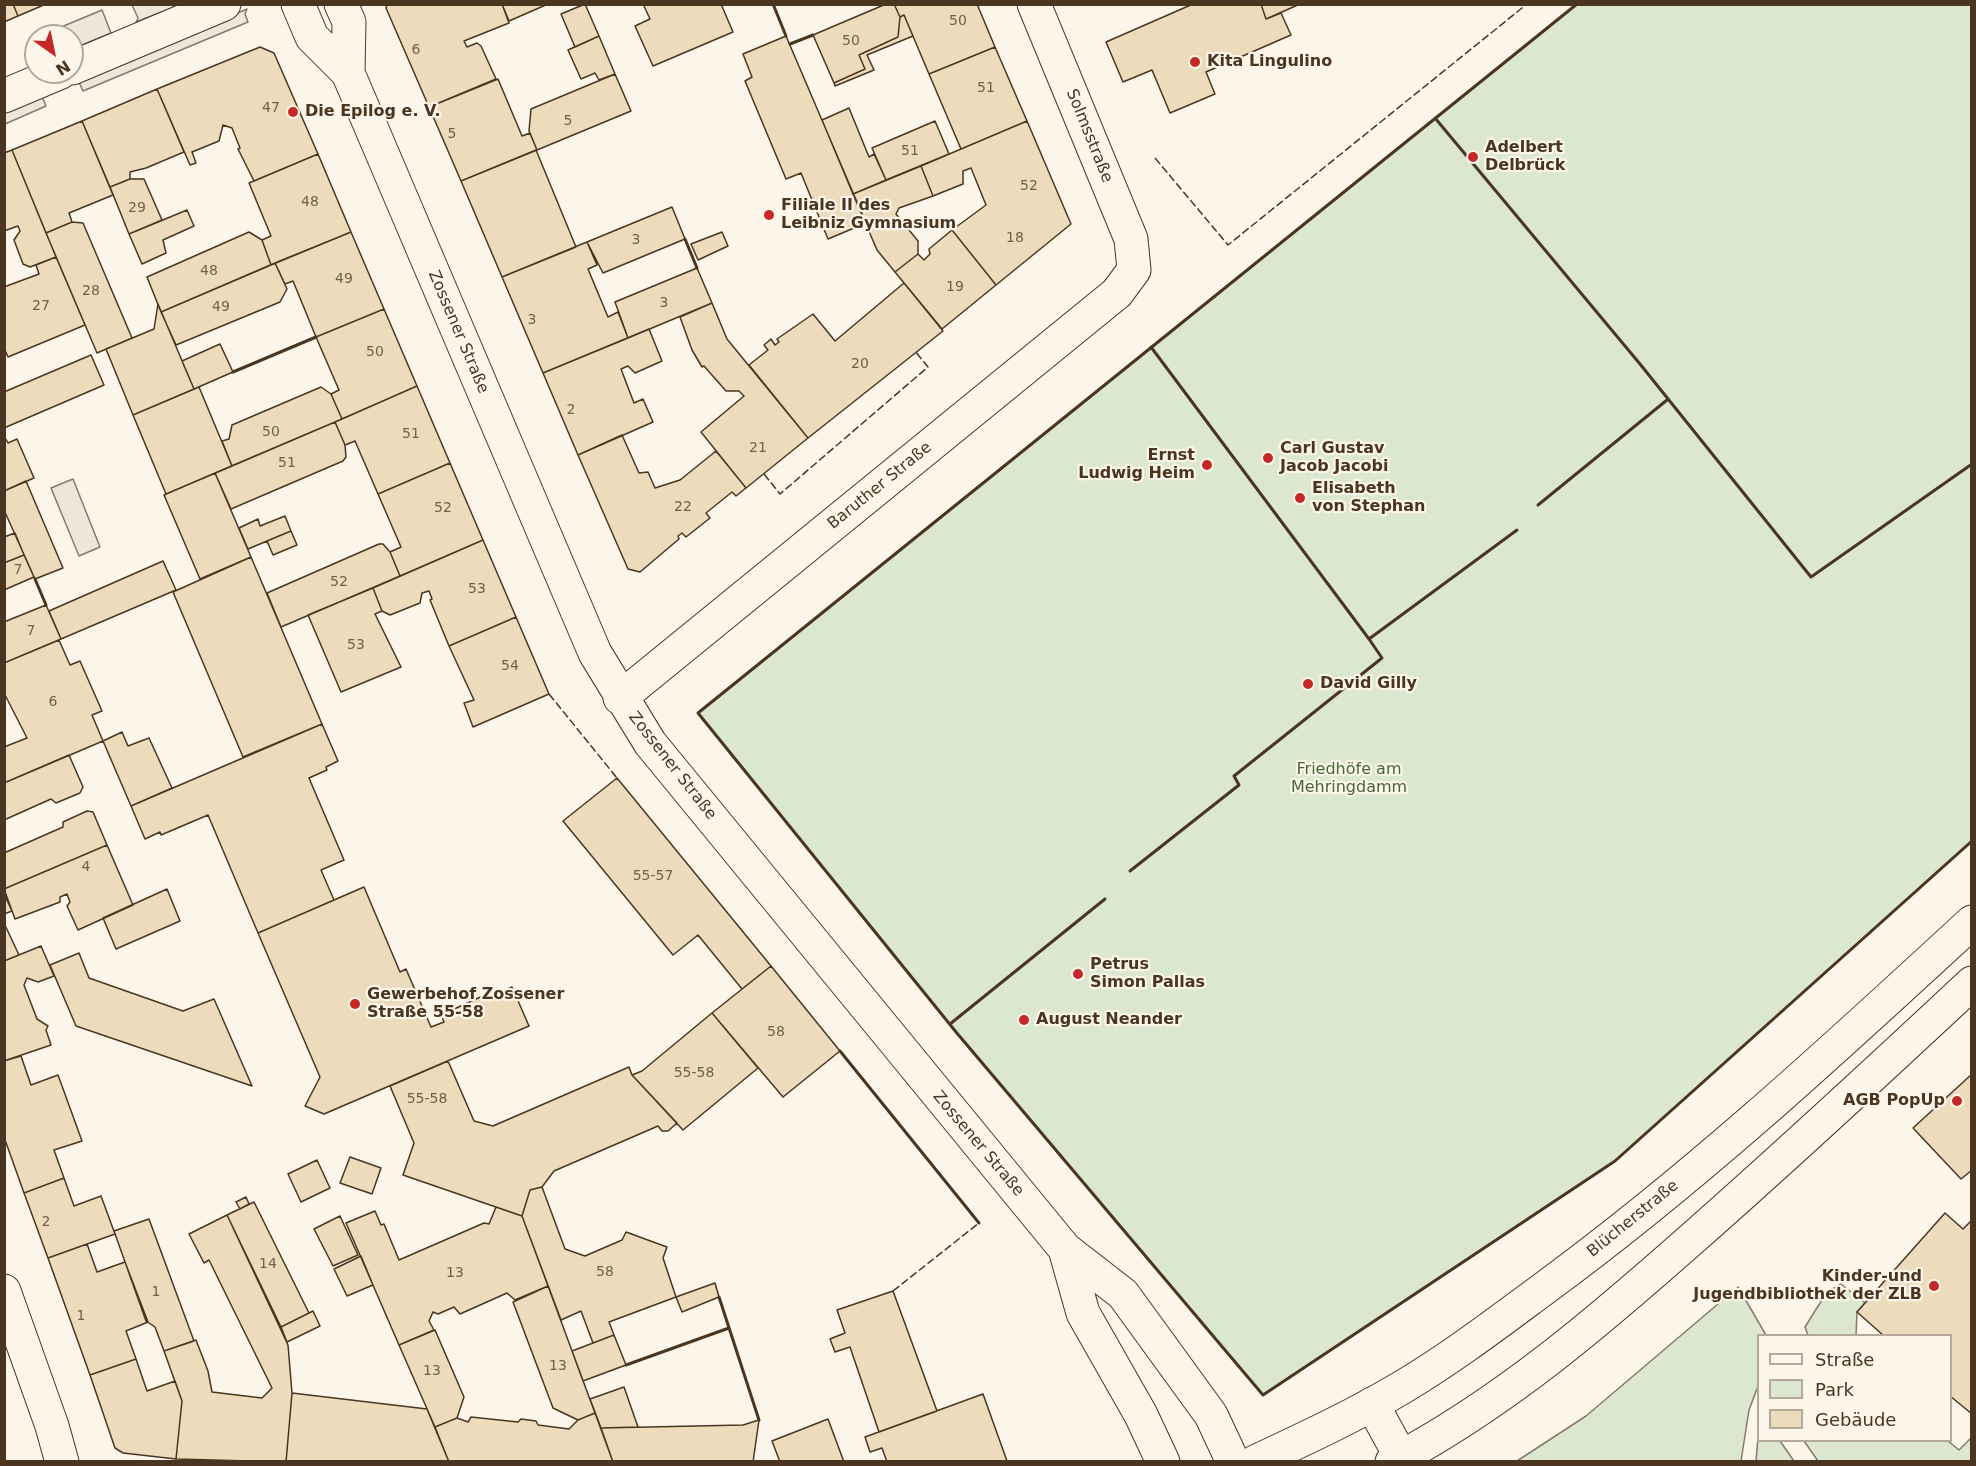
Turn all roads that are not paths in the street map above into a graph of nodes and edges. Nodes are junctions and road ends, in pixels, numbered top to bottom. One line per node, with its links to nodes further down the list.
1 (224, 4): 5 (street)
2 (298, 4): 6 (street, Zossener Straße)
3 (342, 4): 6 (street, Zossener Straße)
4 (1034, 4): 9 (street, Solmsstraße)
5 (84, 63)
6 (348, 74): 10 (street, Zossener Straße)
7 (32, 84): 8 (street)
8 (4, 96)
9 (1134, 270): 10 (street, Baruther Straße)
10 (620, 698): 13 (street, Zossener Straße)
11 (1971, 922): 15 (street, Blücherstraße)
12 (1971, 983): 16 (street)
13 (1065, 1249): 18 (street, Zossener Straße); 19 (street, Zossener Straße)
14 (4, 1291): 17 (street)
15 (1372, 1404): 16 (street); 20 (street, Blücherstraße)
16 (1396, 1459)
17 (62, 1461)
18 (1163, 1461)
19 (1233, 1461)
20 (1255, 1461)

